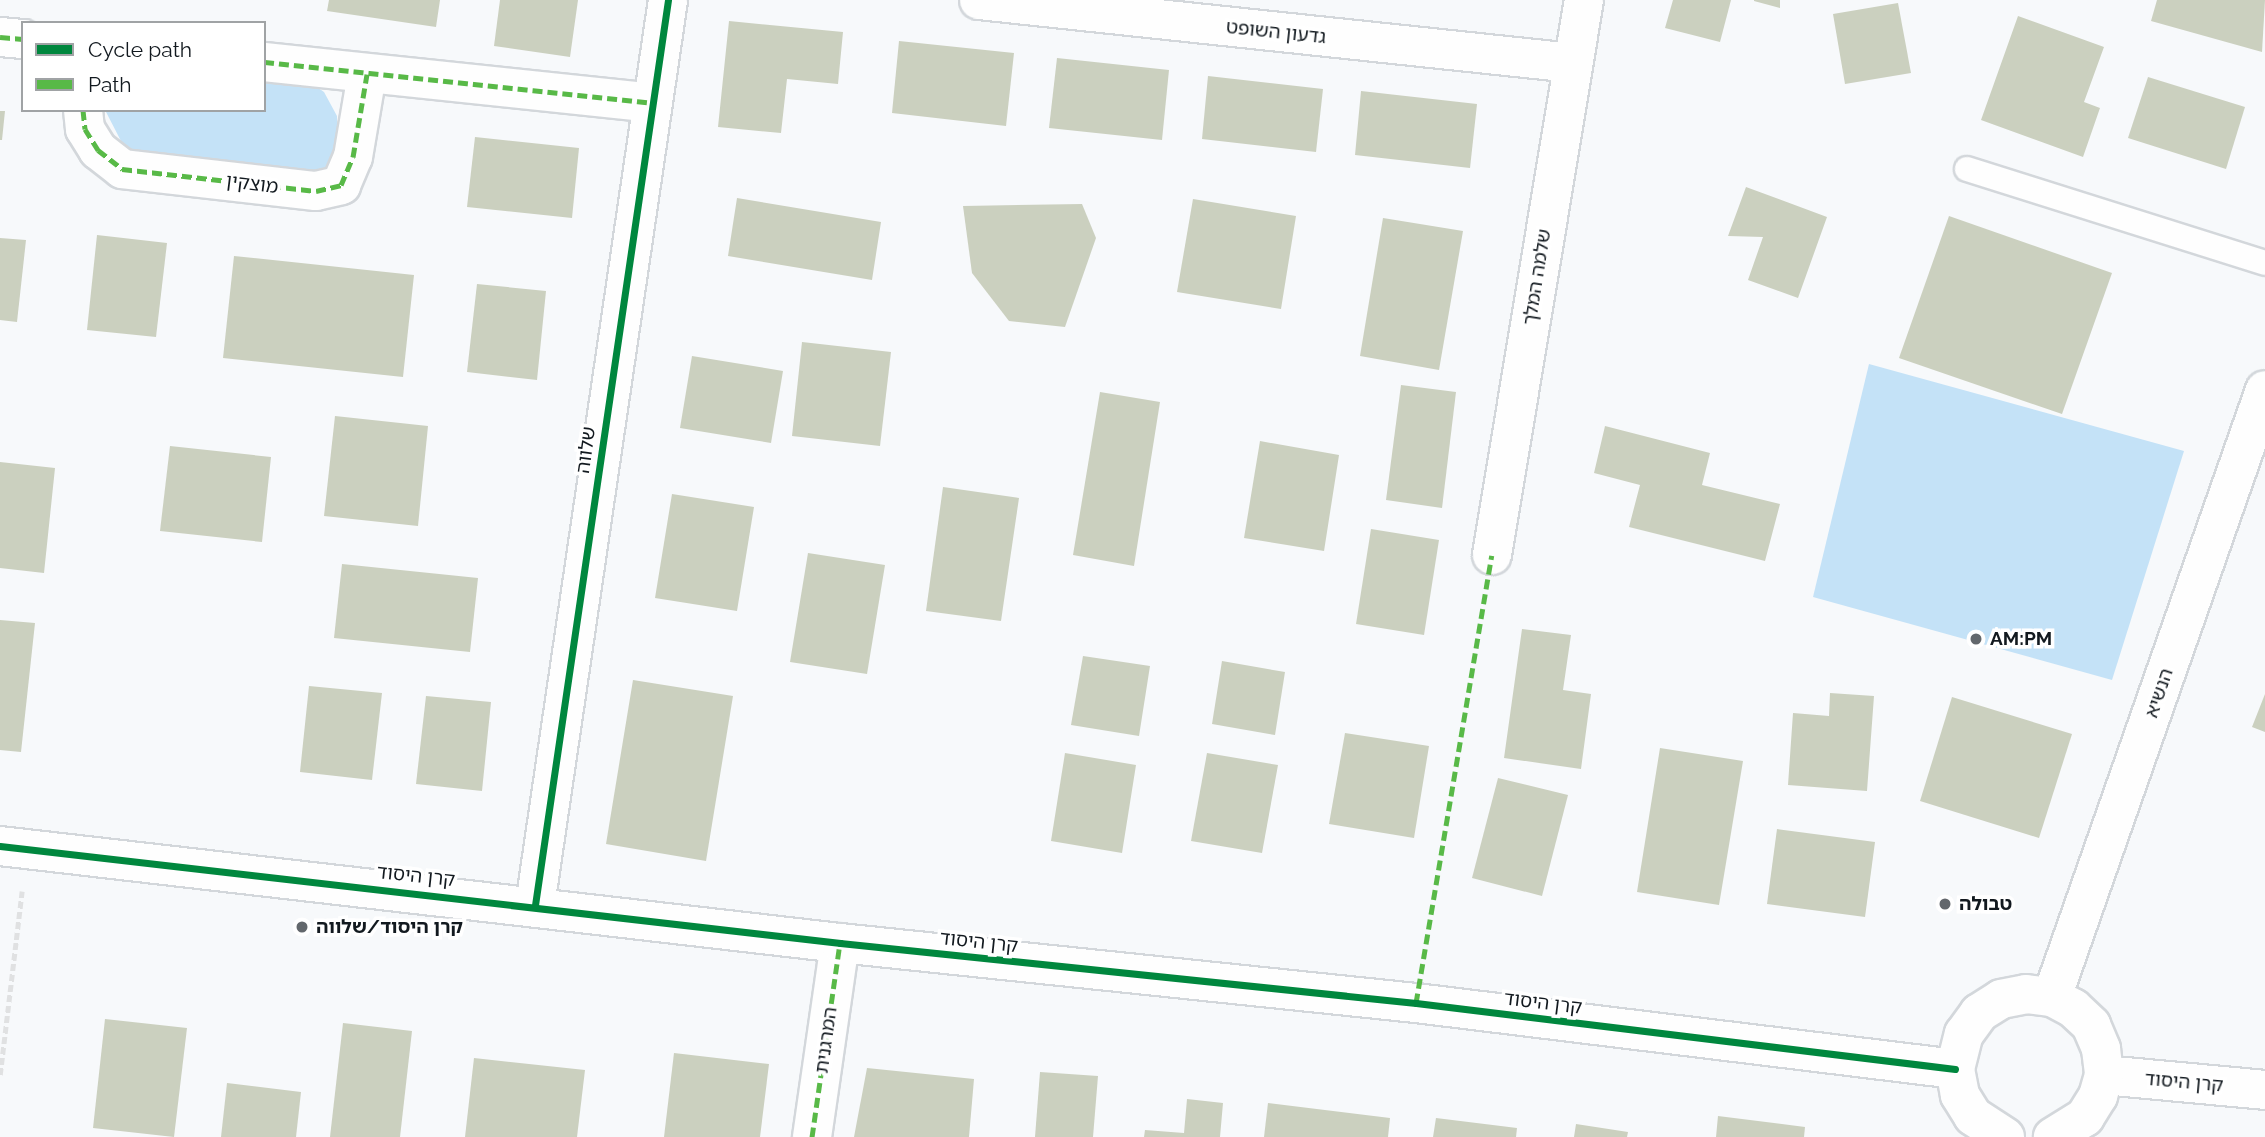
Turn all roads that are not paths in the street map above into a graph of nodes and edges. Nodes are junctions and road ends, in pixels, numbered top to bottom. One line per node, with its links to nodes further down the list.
1 (668, 0): 9 (street, שלווה)
2 (979, 0): 7 (street, גדעון השופט)
3 (1584, 0): 7 (street, שלמה המלך)
4 (0, 37): 5 (street)
5 (21, 39)
6 (266, 62): 8 (street)
7 (1572, 63): 14 (street, שלמה המלך)
8 (367, 74): 9 (street); 10 (street, מוצקין)
9 (652, 103): 16 (street, שלווה)
10 (83, 112)
11 (1967, 169): 12 (lane)
12 (2265, 263)
13 (2265, 390): 18 (street, הנשיא)
14 (1492, 555)
15 (13, 848): 16 (street, קרן היסוד)
16 (535, 905): 17 (street, קרן היסוד)
17 (840, 943): 19 (street, קרן היסוד); 22 (street, המרגנית)
18 (2052, 997): 19 (street); 20 (street)
19 (1955, 1069): 23 (street)
20 (2104, 1075): 21 (street, קרן היסוד); 24 (street)
21 (2265, 1090)
22 (812, 1137)
23 (2005, 1137)
24 (2053, 1137)

